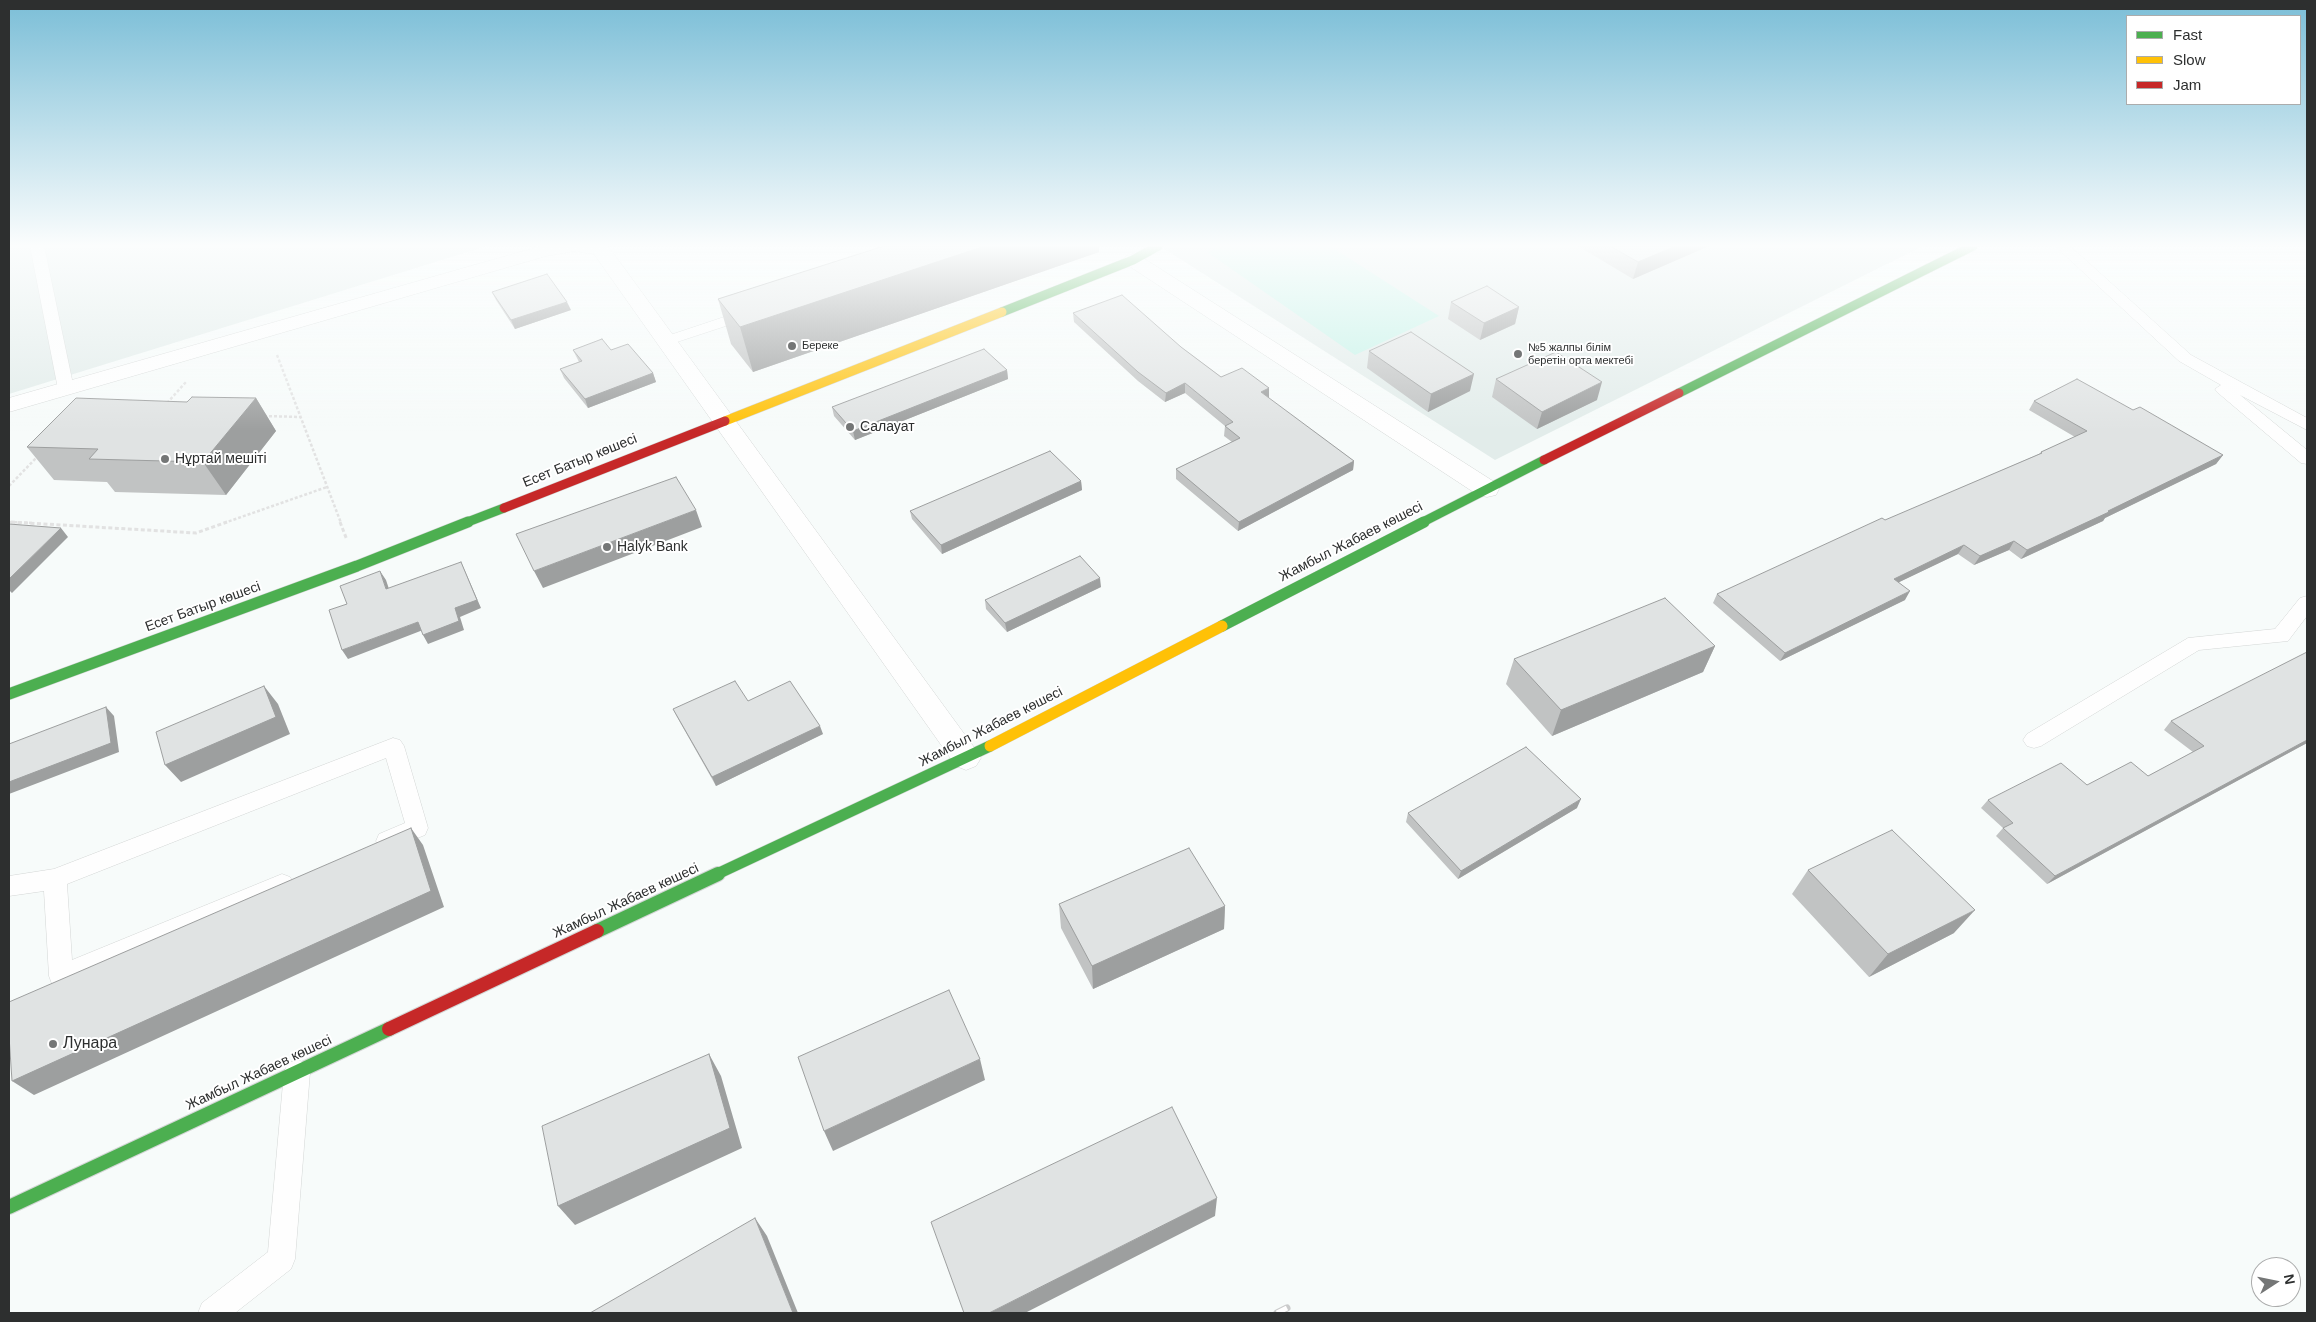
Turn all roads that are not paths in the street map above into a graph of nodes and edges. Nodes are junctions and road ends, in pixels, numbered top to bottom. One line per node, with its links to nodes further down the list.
1 (50, 308): 11 (lane)
2 (346, 308): 11 (street)
3 (642, 308): 9 (street)
4 (1011, 308): 13 (street, Есет Батыр көшесі)
5 (1207, 308): 16 (street)
6 (1850, 308): 16 (street, Жамбыл Жабаев көшесі)
7 (2130, 308): 10 (lane)
8 (761, 310): 9 (lane)
9 (666, 341): 13 (street)
10 (2185, 358): 14 (lane); 15 (lane)
11 (66, 389): 12 (street)
12 (9, 406)
13 (724, 420): 18 (street, Есет Батыр көшесі); 20 (street)
14 (2307, 425)
15 (2307, 458)
16 (1487, 489): 20 (street, Жамбыл Жабаев көшесі)
17 (2307, 604): 19 (lane)
18 (9, 694)
19 (2034, 740)
20 (966, 758): 25 (street, Жамбыл Жабаев көшесі)
21 (371, 847): 23 (lane)
22 (298, 878): 23 (lane)
23 (55, 880): 24 (lane)
24 (9, 886)
25 (297, 1072): 26 (street, Жамбыл Жабаев көшесі); 27 (lane)
26 (9, 1207)
27 (212, 1313)

